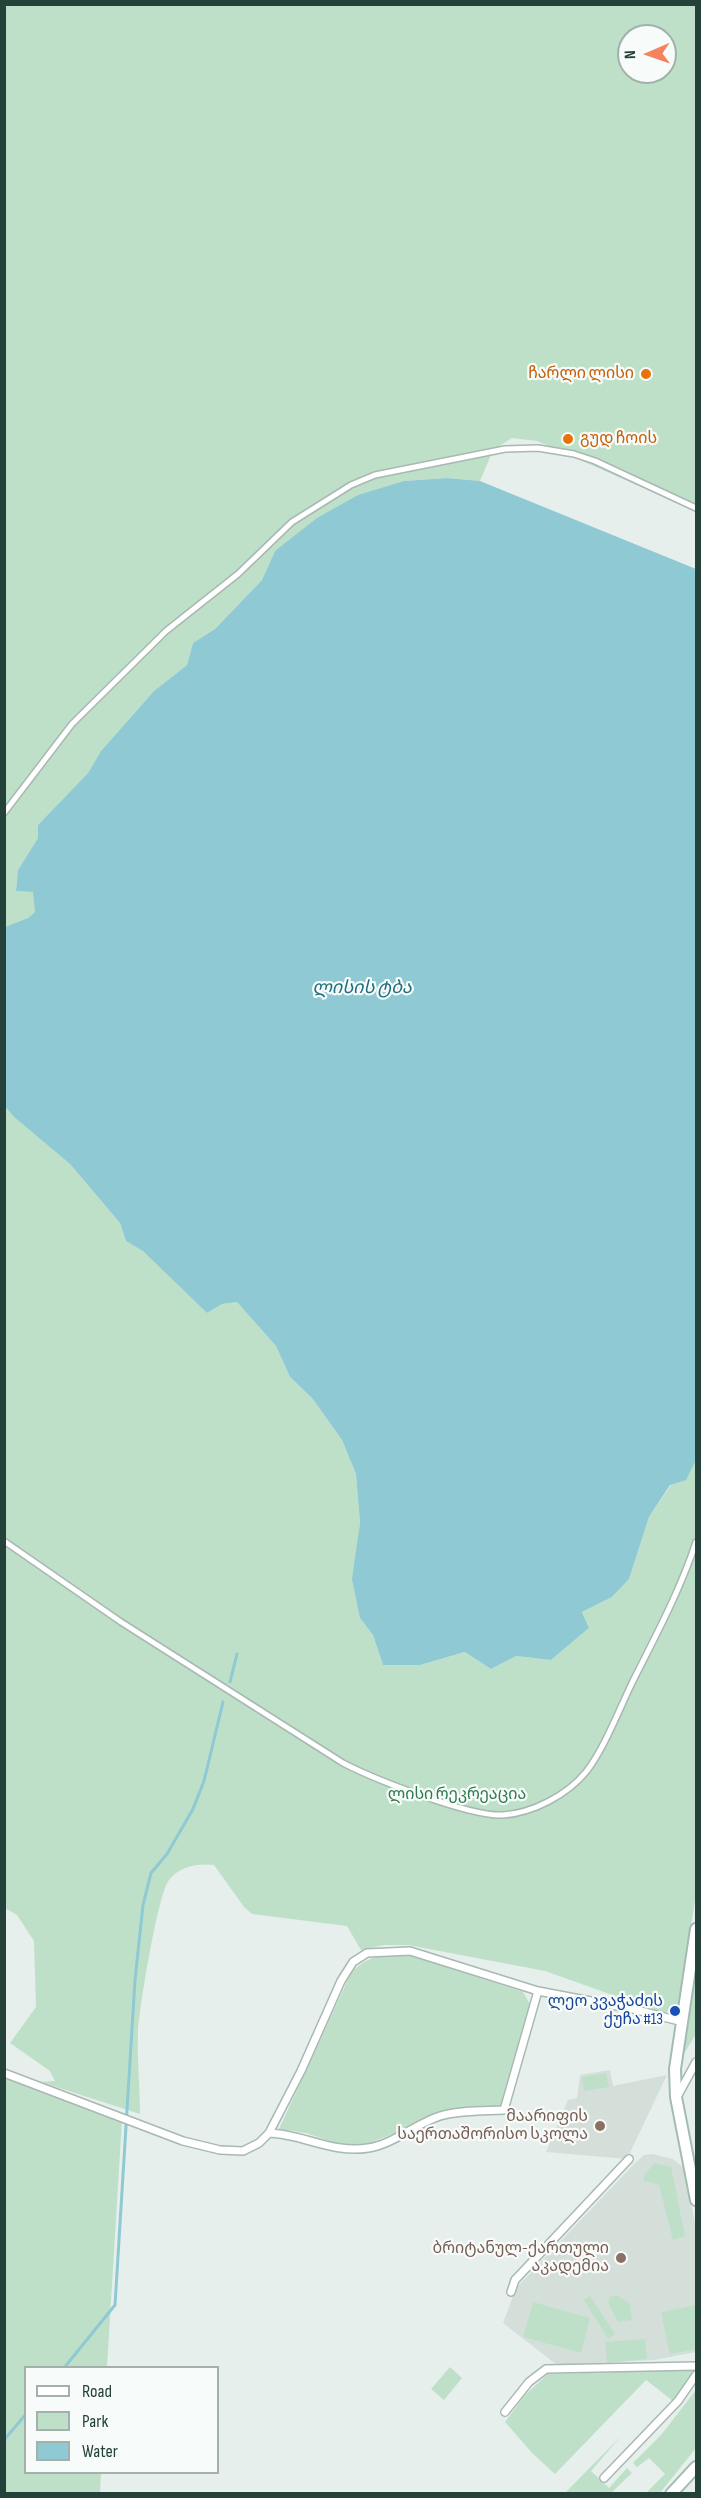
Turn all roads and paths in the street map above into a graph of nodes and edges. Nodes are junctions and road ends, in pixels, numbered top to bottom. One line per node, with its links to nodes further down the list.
1 (696, 508): 2 (street)
2 (4, 813)
3 (4, 1541): 4 (street)
4 (696, 1542)
5 (696, 1929): 7 (main road)
6 (538, 1990): 7 (street); 11 (street); 11 (street)
7 (683, 2022): 10 (main road)
8 (696, 2062): 10 (street)
9 (4, 2073): 11 (street)
10 (676, 2097): 13 (main road)
11 (269, 2133)
12 (629, 2159): 14 (street)
13 (696, 2200)
14 (511, 2292)
15 (696, 2366): 17 (street)
16 (696, 2375): 19 (street)
17 (505, 2412)
18 (696, 2468): 20 (main road)
19 (604, 2478)
20 (671, 2493)

